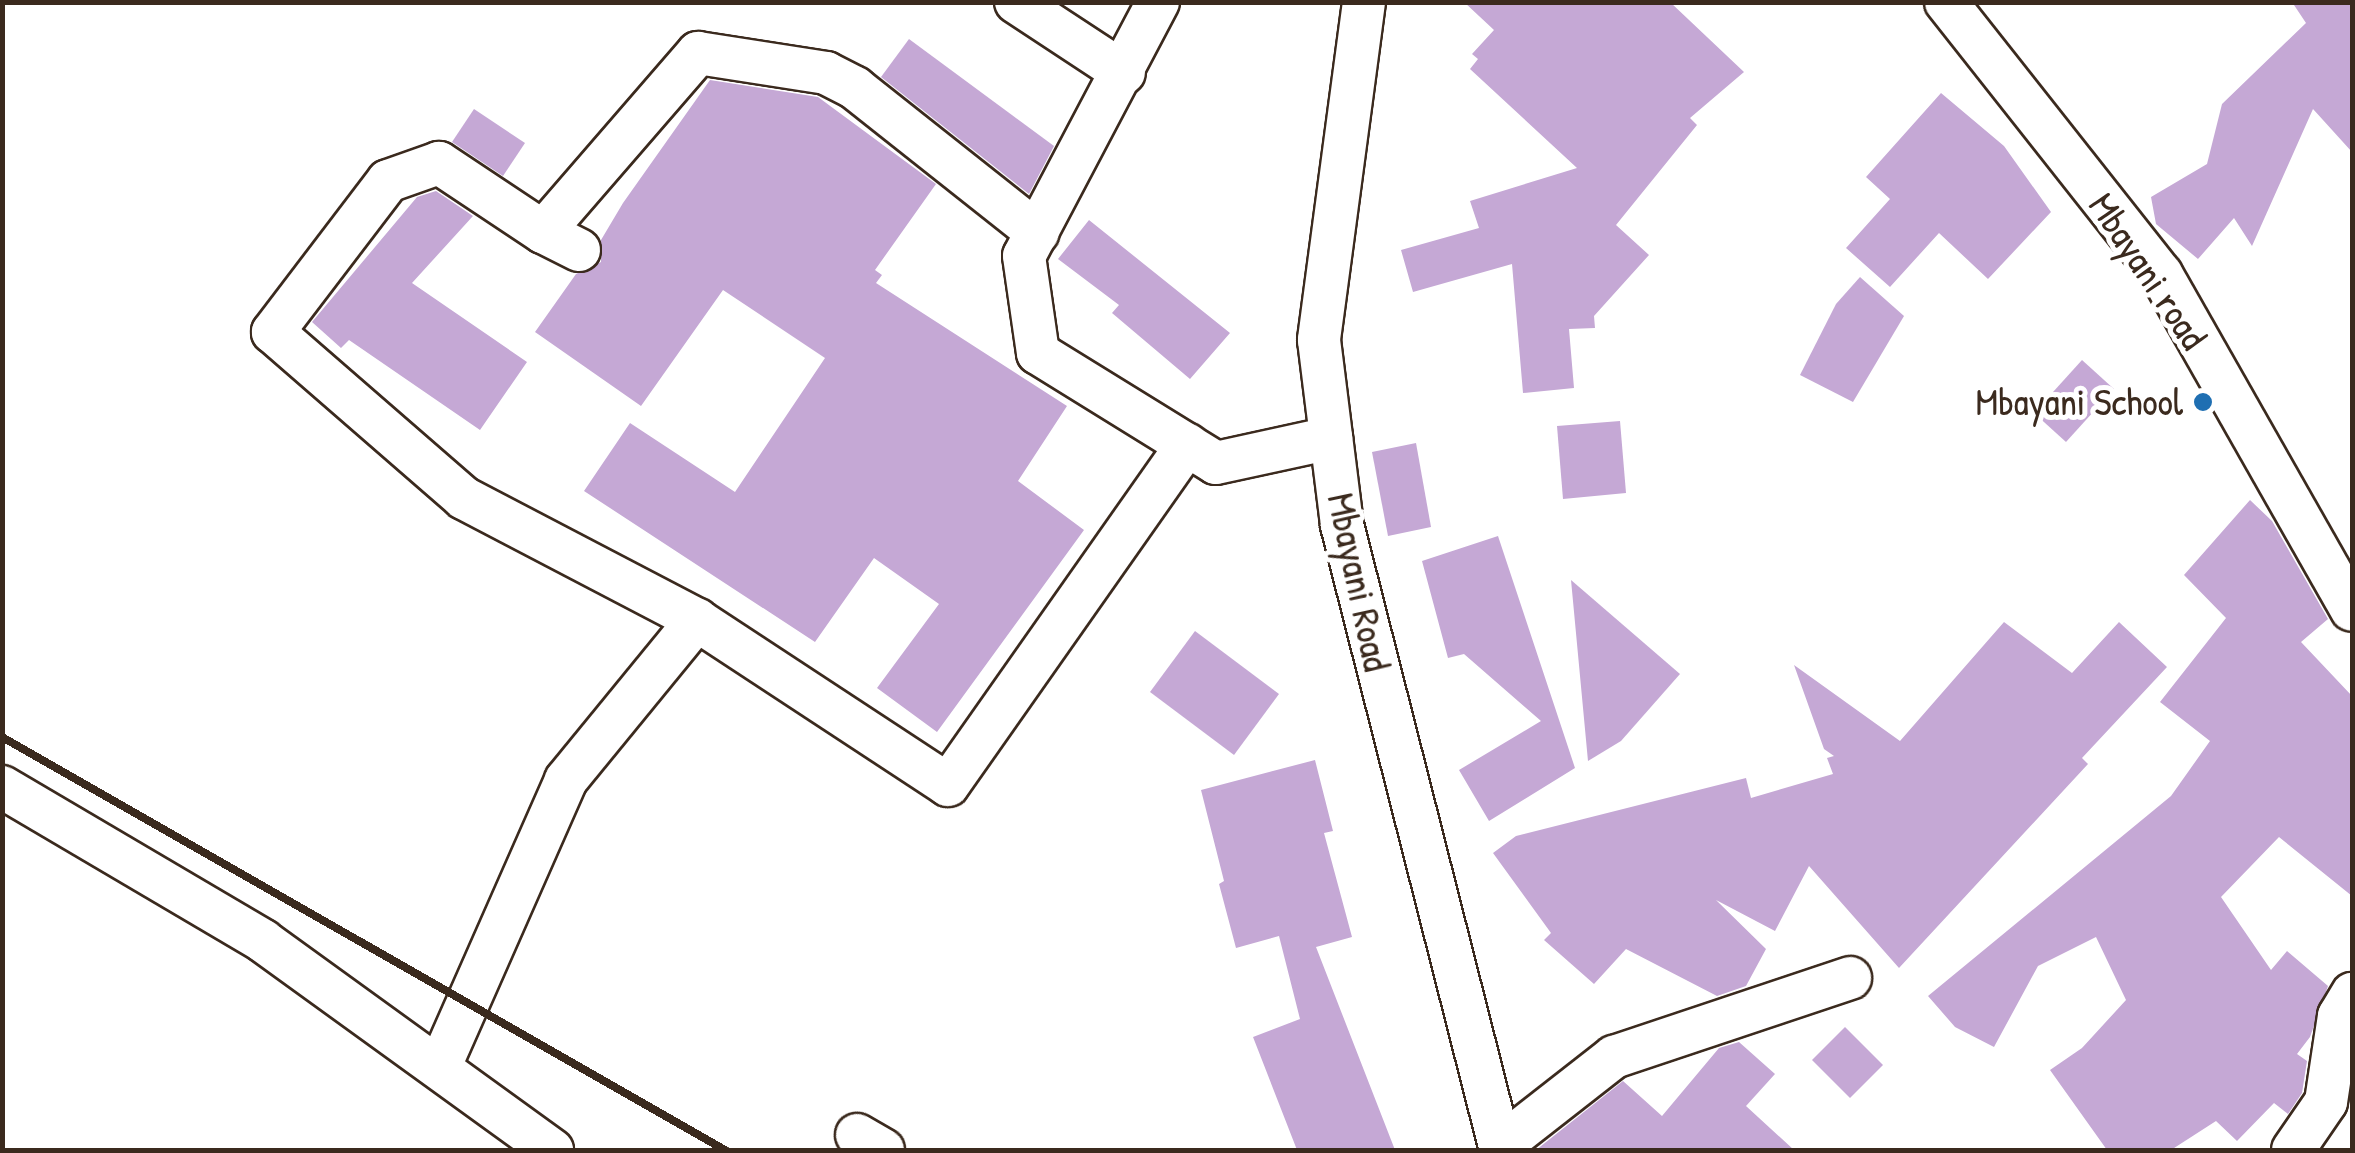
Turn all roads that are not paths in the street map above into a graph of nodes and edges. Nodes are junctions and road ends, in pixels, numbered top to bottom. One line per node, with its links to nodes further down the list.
1 (1016, 2): 5 (street)
2 (1158, 2): 5 (street)
3 (1364, 2): 7 (street, Mbayani Road)
4 (1946, 2): 9 (street, Mbayani road)
5 (1124, 74): 6 (street)
6 (1038, 233): 8 (street); 10 (street)
7 (1331, 438): 8 (street); 16 (street, Mbayani Road)
8 (1187, 445): 10 (street)
9 (2352, 610)
10 (697, 620): 15 (street)
11 (2, 788): 15 (street)
12 (1850, 978): 16 (street)
13 (2352, 994): 14 (street)
14 (2344, 1039): 18 (street)
15 (440, 1066): 17 (street)
16 (1501, 1148)
17 (552, 1150)
18 (2293, 1150)

